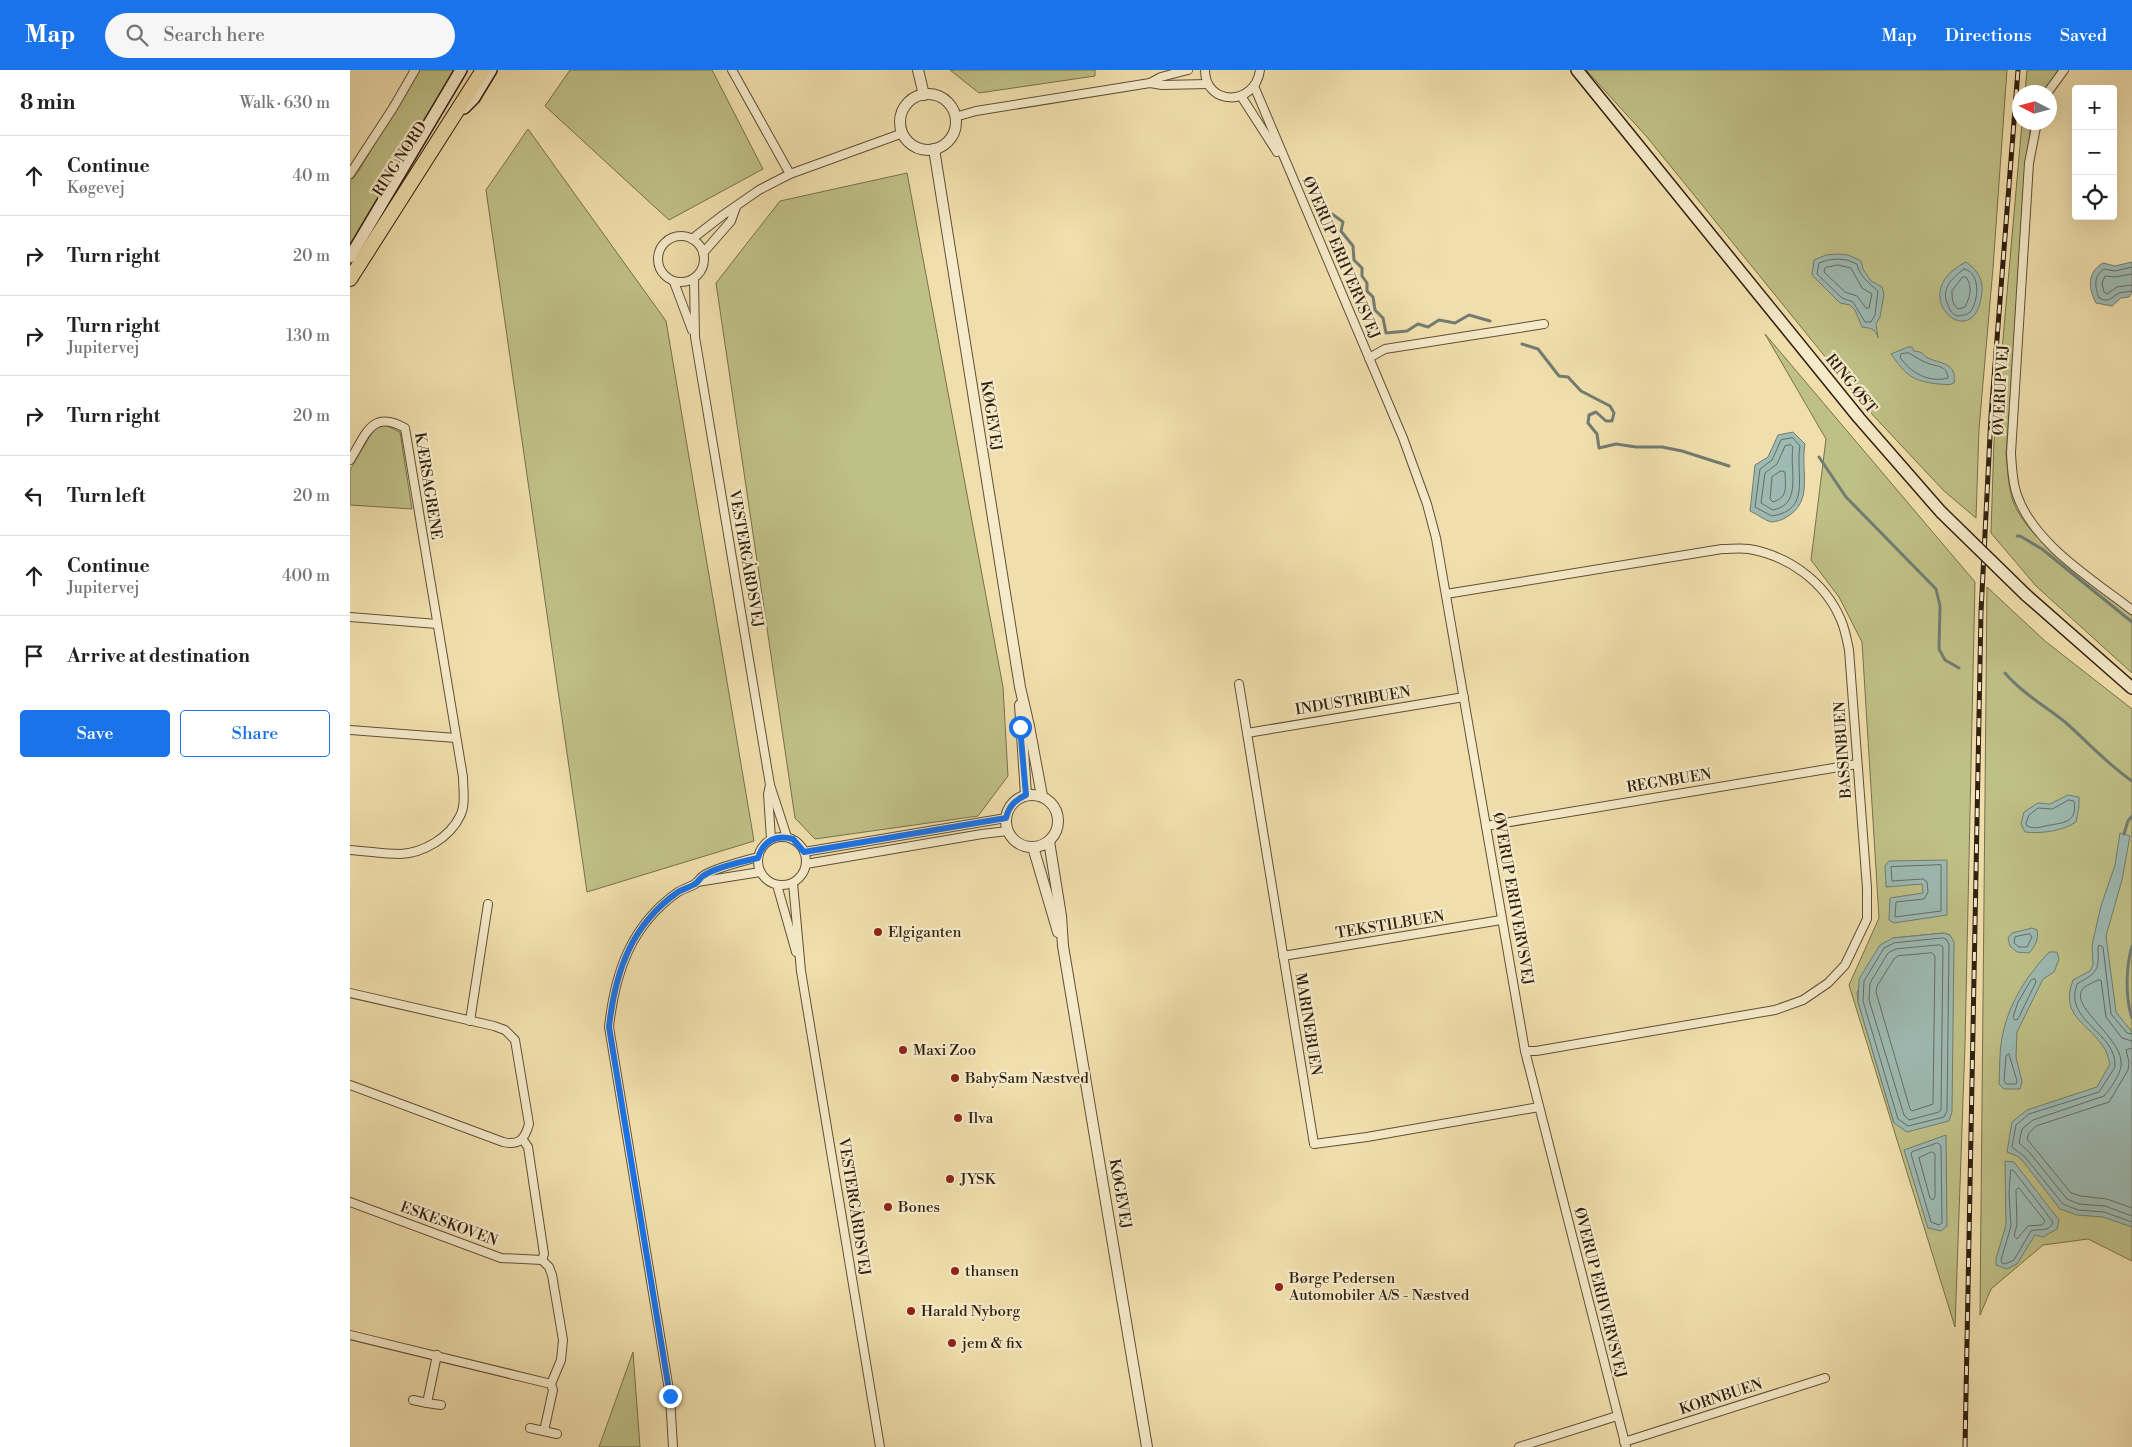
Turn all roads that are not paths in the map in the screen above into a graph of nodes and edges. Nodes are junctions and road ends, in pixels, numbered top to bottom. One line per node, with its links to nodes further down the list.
1 (415, 70): 25 (street)
2 (461, 70): 30 (main road)
3 (474, 70): 31 (highway, RING NORD)
4 (483, 70): 19 (highway, RING NORD)
5 (492, 70): 19 (main road)
6 (732, 70): 26 (street)
7 (918, 70): 17 (street)
8 (1188, 70): 13 (street)
9 (1205, 70): 14 (street)
10 (1260, 70): 16 (street)
11 (1577, 70): 45 (main road, RING ØST, bridge)
12 (2064, 70): 15 (street)
13 (1150, 83): 14 (street); 20 (street)
14 (1208, 84): 18 (street)
15 (2053, 85)
16 (1254, 86): 18 (street); 24 (street, ØVERUP ERHVERVSVEJ)
17 (924, 94): 20 (street); 22 (street)
18 (1241, 96): 24 (street, ØVERUP ERHVERVSVEJ)
19 (455, 116): 33 (highway, RING NORD)
20 (955, 118): 23 (street)
21 (2035, 130): 40 (street, ØVERUPVEJ)
22 (903, 133): 23 (street); 26 (street)
23 (934, 149): 44 (street, KØGEVEJ)
24 (1288, 169): 37 (street, ØVERUP ERHVERVSVEJ)
25 (350, 174)
26 (790, 174): 27 (street)
27 (736, 206): 28 (street); 29 (street)
28 (692, 239): 29 (street); 34 (street)
29 (703, 253): 32 (street)
30 (350, 257)
31 (350, 263)
32 (694, 278): 34 (street); 36 (street, VESTERGÅRDSVEJ)
33 (350, 280)
34 (674, 282): 36 (street, VESTERGÅRDSVEJ)
35 (1544, 324): 37 (street, ØVERUP ERHVERVSVEJ)
36 (694, 337): 51 (street, VESTERGÅRDSVEJ)
37 (1369, 358): 39 (street, ØVERUP ERHVERVSVEJ)
38 (350, 460): 42 (street, KÆRSAGRENE)
39 (1446, 594): 46 (street, ØVERUP ERHVERVSVEJ); 50 (street, BASSINBUEN)
40 (2132, 610)
41 (350, 617): 42 (street)
42 (436, 624): 49 (street, KÆRSAGRENE)
43 (1238, 684): 48 (street, MARINEBUEN)
44 (1020, 687): 52 (street, KØGEVEJ); 53 (street, KØGEVEJ)
45 (2132, 688)
46 (1464, 697): 48 (street, INDUSTRIBUEN); 55 (street, ØVERUP ERHVERVSVEJ)
47 (350, 730): 49 (street)
48 (1247, 733): 72 (street, MARINEBUEN)
49 (456, 738): 61 (street, KÆRSAGRENE)
50 (1857, 764): 55 (street, REGNBUEN); 76 (street, BASSINBUEN)
51 (770, 785): 57 (street, VESTERGÅRDSVEJ); 58 (street, VESTERGÅRDSVEJ)
52 (1026, 795): 53 (street); 54 (street)
53 (1042, 796): 59 (street)
54 (1006, 818): 56 (street); 62 (street)
55 (1486, 826): 70 (street, ØVERUP ERHVERVSVEJ)
56 (1008, 831): 60 (street); 64 (street)
57 (787, 837): 58 (street); 62 (street)
58 (770, 839): 63 (street)
59 (1049, 841): 60 (street); 71 (street, KØGEVEJ)
60 (1033, 847): 71 (street, KØGEVEJ)
61 (350, 850)
62 (804, 852): 64 (street)
63 (758, 858): 65 (street); 66 (street)
64 (806, 864): 67 (street)
65 (760, 872): 66 (street); 68 (street)
66 (697, 882): 94 (street)
67 (793, 883): 68 (street); 73 (street, VESTERGÅRDSVEJ)
68 (777, 885): 73 (street, VESTERGÅRDSVEJ)
69 (488, 904): 75 (street)
70 (1502, 920): 72 (street, TEKSTILBUEN); 76 (street, ØVERUP ERHVERVSVEJ)
71 (1063, 946): 96 (street, KØGEVEJ)
72 (1283, 956): 78 (street, MARINEBUEN)
73 (801, 971): 95 (street, VESTERGÅRDSVEJ)
74 (350, 993): 75 (street)
75 (470, 1021): 79 (street)
76 (1526, 1051): 78 (street, ØVERUP ERHVERVSVEJ)
77 (350, 1085): 79 (street)
78 (1539, 1107): 89 (street, ØVERUP ERHVERVSVEJ)
79 (523, 1140): 81 (street)
80 (350, 1202): 81 (street, ESKESKOVEN)
81 (542, 1260): 85 (street)
82 (350, 1335): 83 (street)
83 (437, 1356): 85 (street); 87 (street)
84 (1826, 1378): 93 (street, KORNBUEN)
85 (551, 1384): 91 (street)
86 (413, 1400): 87 (street)
87 (427, 1403): 88 (street)
88 (441, 1405)
89 (1616, 1416): 93 (street, ØVERUP ERHVERVSVEJ); 97 (street)
90 (530, 1428): 91 (street)
91 (544, 1431): 92 (street)
92 (557, 1434)
93 (1625, 1445)
94 (673, 1447)
95 (880, 1447)
96 (1147, 1447)
97 (1519, 1447)

